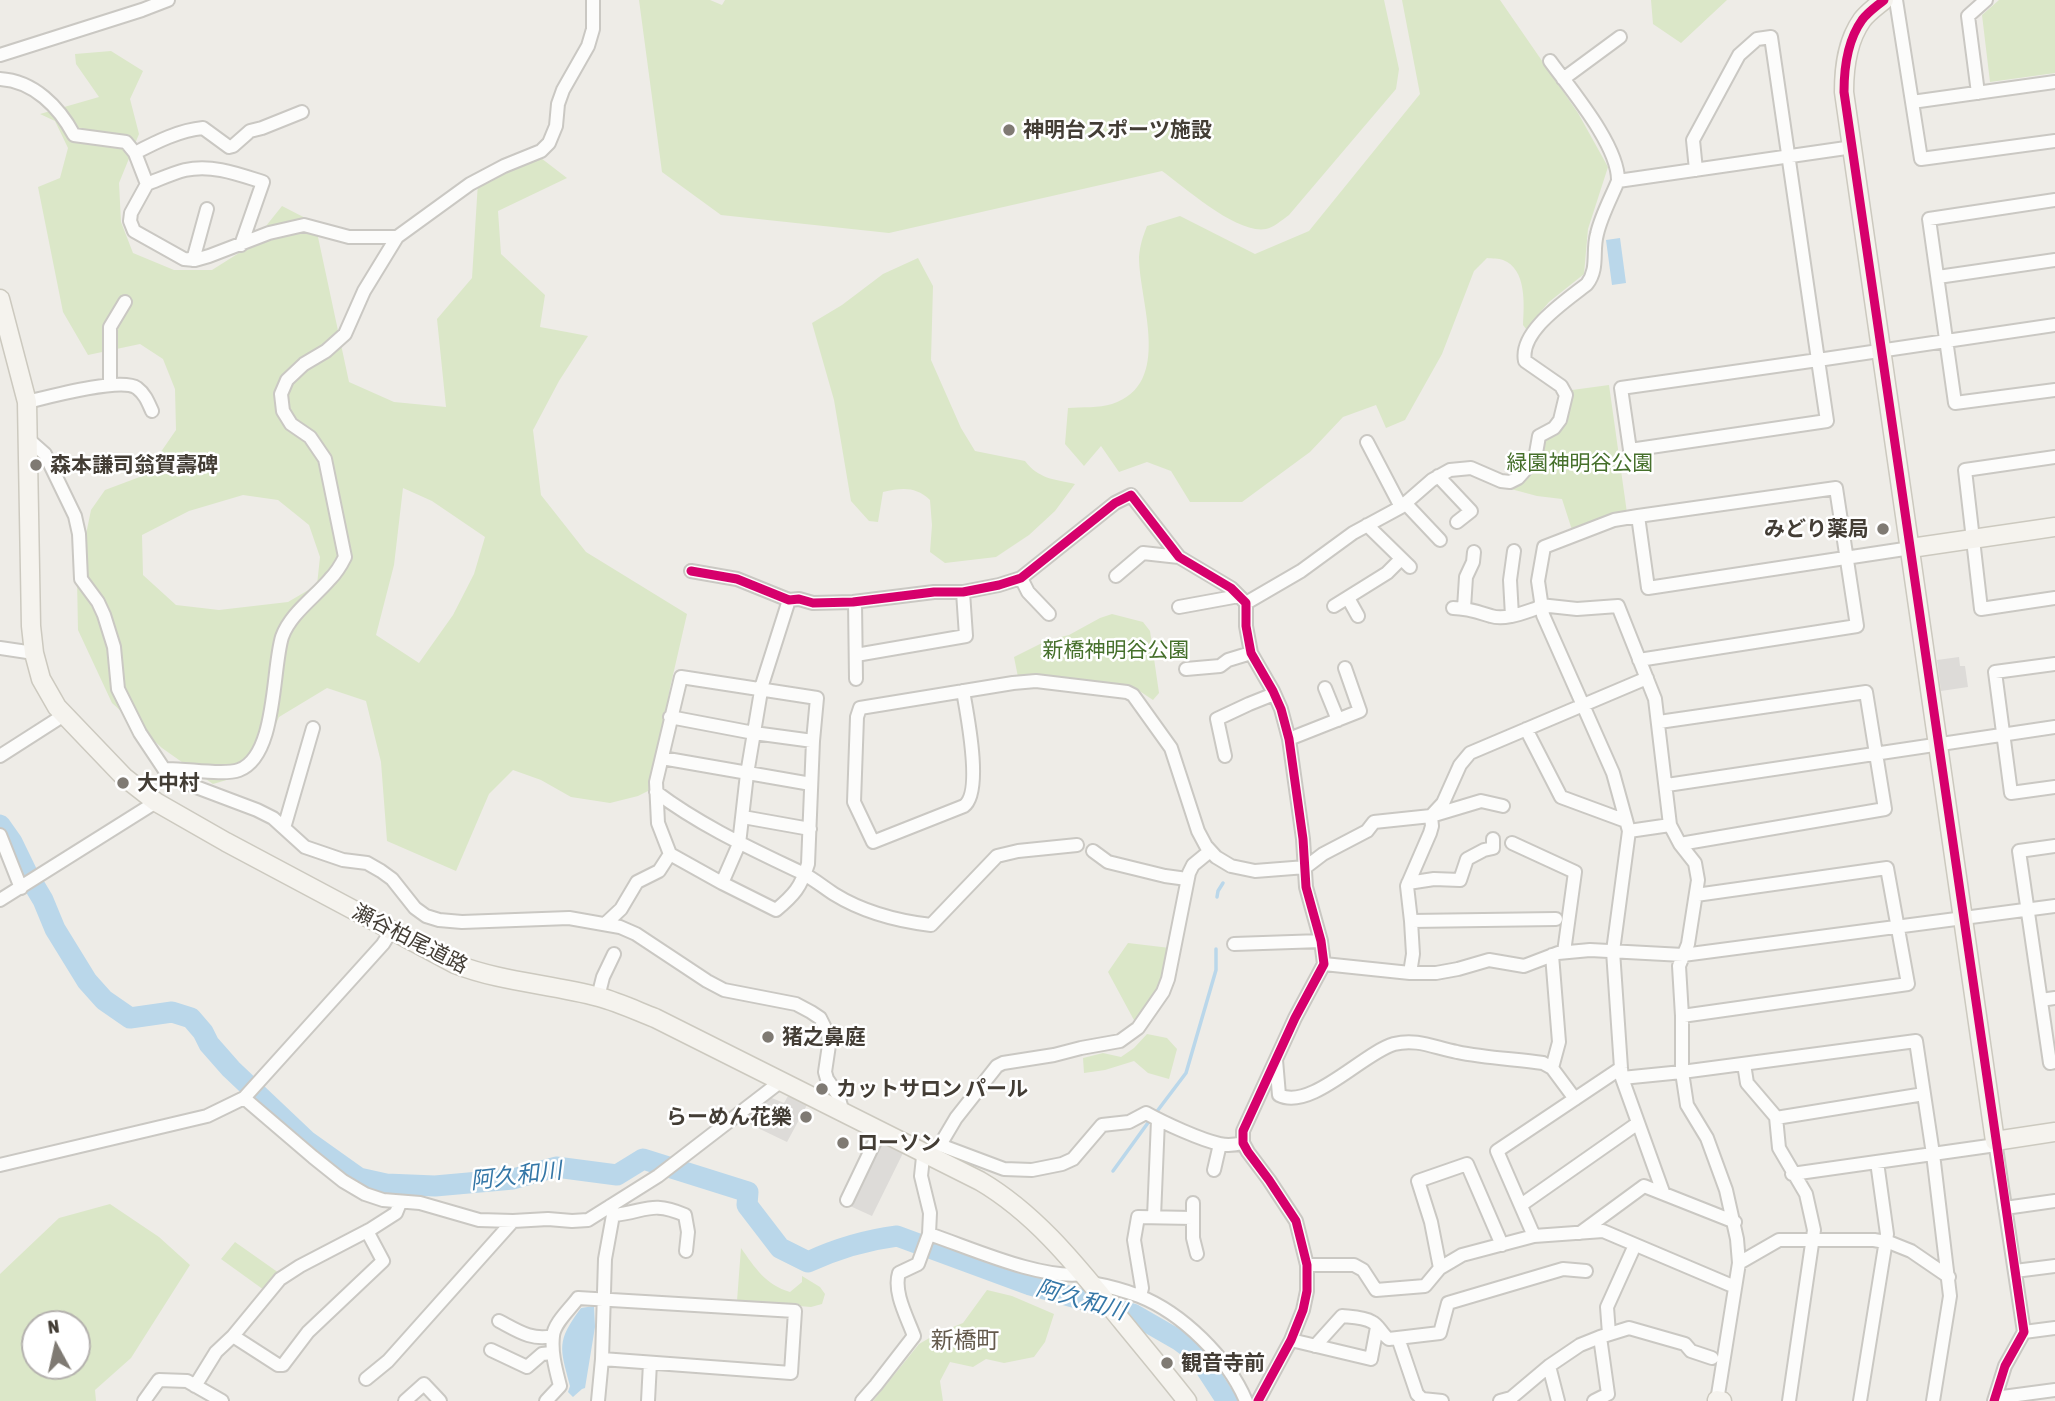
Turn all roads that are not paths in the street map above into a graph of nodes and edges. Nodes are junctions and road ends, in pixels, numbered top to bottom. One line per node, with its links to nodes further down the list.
1 (168, 0): 7 (street)
2 (593, 0): 24 (street)
3 (1884, 0): 16 (main road)
4 (1896, 0): 13 (street)
5 (1986, 0): 12 (street)
6 (1620, 37): 10 (street)
7 (0, 55)
8 (1550, 61): 10 (street)
9 (0, 79): 17 (street)
10 (1563, 79): 20 (street)
11 (2055, 82): 12 (street)
12 (1978, 93): 13 (street)
13 (1912, 102): 15 (street)
14 (302, 112): 17 (street)
15 (2055, 141)
16 (1853, 147): 18 (street); 33 (main road)
17 (135, 153): 21 (street)
18 (1789, 156): 19 (street); 19 (street); 34 (street)
19 (1696, 170): 20 (street)
20 (1618, 181): 42 (street)
21 (148, 184): 25 (street); 26 (street)
22 (2055, 200): 28 (street)
23 (207, 209): 26 (street)
24 (397, 237): 25 (street); 101 (street)
25 (241, 245): 26 (street)
26 (193, 260)
27 (2055, 260): 28 (street)
28 (1938, 278): 32 (street)
29 (0, 299): 37 (main road, 瀬谷柏尾道路)
30 (125, 302): 35 (street)
31 (2055, 326): 32 (street)
32 (1947, 341): 33 (street); 36 (street)
33 (1883, 350): 34 (street); 50 (main road)
34 (1818, 360): 34 (street)
35 (110, 385): 37 (street); 38 (street)
36 (2055, 390)
37 (27, 402): 39 (main road, 瀬谷柏尾道路)
38 (152, 411)
39 (29, 439): 71 (main road, 瀬谷柏尾道路); 101 (street)
40 (1367, 442): 43 (street)
41 (2055, 457): 48 (street)
42 (1438, 477): 43 (street); 45 (street)
43 (1403, 505): 46 (street); 49 (street)
44 (1638, 516): 54 (street); 54 (street); 65 (street)
45 (1457, 522)
46 (1367, 526): 59 (street); 62 (street)
47 (2055, 527): 48 (main road)
48 (1974, 539): 50 (main road); 60 (street)
49 (1440, 540)
50 (1911, 548): 54 (street); 96 (main road)
51 (1514, 551): 69 (street)
52 (1474, 552): 69 (street)
53 (1179, 557): 56 (street); 57 (street); 62 (street)
54 (1847, 558): 74 (street)
55 (691, 571): 61 (street)
56 (1116, 576)
57 (1021, 578): 58 (street); 67 (street)
58 (963, 592): 63 (street); 73 (street)
59 (1348, 598): 64 (street); 68 (street)
60 (2055, 598)
61 (789, 600): 63 (street); 81 (street)
62 (1242, 600): 66 (street); 72 (street)
63 (855, 601): 73 (street)
64 (1334, 606)
65 (1540, 606): 69 (street); 74 (street); 84 (street)
66 (1178, 607)
67 (1049, 614)
68 (1358, 616)
69 (1511, 616)
70 (0, 648): 71 (street)
71 (34, 653): 85 (main road, 瀬谷柏尾道路)
72 (1251, 653): 77 (street); 83 (street)
73 (856, 655): 79 (street)
74 (1639, 660): 78 (street)
75 (2055, 664): 93 (street)
76 (1345, 668): 87 (street)
77 (1186, 669)
78 (1647, 678): 84 (street); 88 (street)
79 (856, 679)
80 (1325, 688): 87 (street)
81 (762, 691): 86 (street); 92 (street); 95 (street)
82 (963, 691): 82 (street); 123 (street)
83 (1274, 694): 94 (street); 99 (street)
84 (1583, 705): 91 (street); 112 (street)
85 (64, 715): 98 (street); 107 (main road, 瀬谷柏尾道路)
86 (670, 717): 92 (street); 100 (street)
87 (1338, 720): 94 (street)
88 (1658, 722): 97 (street); 104 (street)
89 (2055, 727): 93 (street)
90 (313, 728): 113 (street)
91 (1526, 729): 109 (street); 112 (street)
92 (754, 733): 95 (street); 102 (street)
93 (2003, 734): 96 (street); 105 (street)
94 (1289, 739): 125 (street)
95 (813, 741): 103 (street)
96 (1939, 743): 97 (street); 136 (main road)
97 (1875, 752): 104 (street); 119 (street)
98 (0, 756)
99 (1225, 756)
100 (662, 758): 102 (street); 106 (street)
101 (164, 769): 113 (street)
102 (747, 774): 103 (street); 110 (street)
103 (811, 784): 114 (street)
104 (1667, 785): 111 (street)
105 (2055, 787)
106 (656, 792): 117 (street); 124 (street)
107 (156, 802): 128 (street); 140 (main road, 瀬谷柏尾道路)
108 (1503, 806): 109 (street)
109 (1431, 816): 125 (street); 129 (street)
110 (743, 817): 114 (street); 117 (street)
111 (1670, 825): 112 (street); 119 (street)
112 (1628, 826): 143 (street)
113 (284, 828): 138 (street)
114 (810, 829): 126 (street)
115 (0, 835): 128 (street)
116 (1493, 839): 129 (street)
117 (739, 844): 126 (street); 130 (street)
118 (1512, 844): 145 (street)
119 (1680, 844): 131 (street)
120 (1077, 845): 126 (street)
121 (2055, 846): 134 (street)
122 (1093, 851): 127 (street)
123 (1210, 851): 125 (street); 127 (street)
124 (670, 854): 130 (street); 138 (street)
125 (1306, 867): 141 (street)
126 (805, 875): 130 (street)
127 (1187, 879): 172 (street)
128 (28, 883): 132 (street)
129 (1408, 883): 137 (street)
130 (722, 884)
131 (1696, 895): 139 (street); 146 (street)
132 (0, 900)
133 (2055, 906): 134 (street)
134 (2027, 910): 136 (street); 151 (street)
135 (1556, 919): 137 (street)
136 (1964, 919): 139 (street); 170 (main road)
137 (1411, 921): 148 (street)
138 (605, 924): 163 (street)
139 (1898, 926): 146 (street); 152 (street)
140 (390, 931): 149 (main road, 瀬谷柏尾道路); 161 (street)
141 (1321, 941): 142 (street); 147 (street)
142 (1234, 944)
143 (1613, 951): 145 (street); 146 (street); 158 (street)
144 (614, 954): 149 (street)
145 (1558, 954): 148 (street); 156 (street)
146 (1683, 955): 152 (street)
147 (1324, 964): 148 (street); 153 (street)
148 (1410, 973)
149 (598, 997): 159 (main road, 瀬谷柏尾道路)
150 (2055, 998): 151 (street)
151 (2040, 1000): 154 (street)
152 (1682, 1016): 157 (street)
153 (1276, 1060): 156 (street); 169 (street)
154 (2055, 1062)
155 (1744, 1064): 157 (street); 160 (street); 165 (street)
156 (1552, 1068): 162 (street)
157 (1682, 1072): 158 (street); 189 (street)
158 (1622, 1073): 162 (street); 166 (street)
159 (780, 1082): 163 (main road, 瀬谷柏尾道路); 185 (street)
160 (1924, 1094): 165 (street); 173 (street)
161 (246, 1096): 175 (street); 181 (street)
162 (1575, 1099): 183 (street)
163 (843, 1113): 167 (main road, 瀬谷柏尾道路)
164 (1152, 1117): 171 (street); 172 (street); 186 (street)
165 (1776, 1118): 177 (street)
166 (1639, 1123): 178 (street); 183 (street)
167 (880, 1131): 172 (main road, 瀬谷柏尾道路); 179 (street)
168 (2055, 1132): 170 (main road)
169 (1243, 1143): 171 (street); 201 (street)
170 (1996, 1143): 173 (street); 184 (street)
171 (1220, 1144): 176 (street)
172 (934, 1150): 192 (street); 207 (main road, 瀬谷柏尾道路)
173 (1933, 1154): 174 (street); 206 (street)
174 (1877, 1162): 177 (street); 195 (street)
175 (0, 1165)
176 (1214, 1170)
177 (1793, 1174): 194 (street)
178 (1663, 1192): 189 (street); 191 (street)
179 (847, 1200)
180 (2055, 1201): 184 (street)
181 (400, 1203): 188 (street); 190 (street)
182 (1193, 1203): 187 (street)
183 (1521, 1205): 193 (street)
184 (2005, 1208): 205 (street)
185 (612, 1210): 188 (street); 198 (street); 210 (street)
186 (1154, 1217): 187 (street); 209 (street)
187 (1193, 1218): 199 (street)
188 (513, 1221): 227 (street)
189 (1735, 1222): 200 (street)
190 (367, 1231): 215 (street); 215 (street)
191 (1580, 1233): 193 (street); 197 (street)
192 (929, 1235): 207 (street); 238 (street)
193 (1534, 1236): 196 (street)
194 (1813, 1240): 195 (street); 200 (street); 247 (street)
195 (1886, 1242): 206 (street); 248 (street)
196 (1502, 1245): 203 (street); 203 (street)
197 (1634, 1245): 208 (street); 217 (street)
198 (686, 1251)
199 (1197, 1254)
200 (1739, 1263): 208 (street)
201 (1307, 1265): 203 (street); 219 (street)
202 (2055, 1266): 205 (street)
203 (1440, 1268)
204 (1586, 1271): 218 (street)
205 (2015, 1271): 214 (street)
206 (1949, 1278): 249 (street)
207 (1090, 1282): 209 (street); 239 (main road, 瀬谷柏尾道路)
208 (1735, 1287): 224 (street)
209 (1140, 1296): 240 (street)
210 (604, 1299): 216 (street); 223 (street); 225 (street)
211 (499, 1321): 216 (street)
212 (1377, 1327): 218 (street); 220 (street); 220 (street)
213 (2055, 1328): 214 (street)
214 (2024, 1332): 231 (street)
215 (233, 1336): 228 (street)
216 (553, 1336): 222 (street)
217 (1604, 1336): 224 (street); 226 (street); 245 (street)
218 (1398, 1338): 242 (street)
219 (1291, 1340): 220 (street); 241 (street)
220 (1315, 1346)
221 (491, 1350): 222 (street)
222 (552, 1353): 235 (street)
223 (602, 1359): 225 (street); 236 (street)
224 (1717, 1359): 246 (street)
225 (650, 1363): 237 (street)
226 (1549, 1366): 243 (street); 244 (street)
227 (366, 1379)
228 (195, 1385): 230 (street); 232 (street)
229 (2055, 1390): 231 (street)
230 (214, 1399)
231 (1994, 1400)
232 (144, 1401)
233 (405, 1401): 234 (street)
234 (440, 1401)
235 (546, 1401)
236 (598, 1401)
237 (648, 1401)
238 (862, 1401)
239 (1187, 1401)
240 (1246, 1401)
241 (1258, 1401)
242 (1442, 1401)
243 (1500, 1401)
244 (1558, 1401)
245 (1594, 1401)
246 (1718, 1401)
247 (1789, 1401)
248 (1860, 1401)
249 (1933, 1401)

